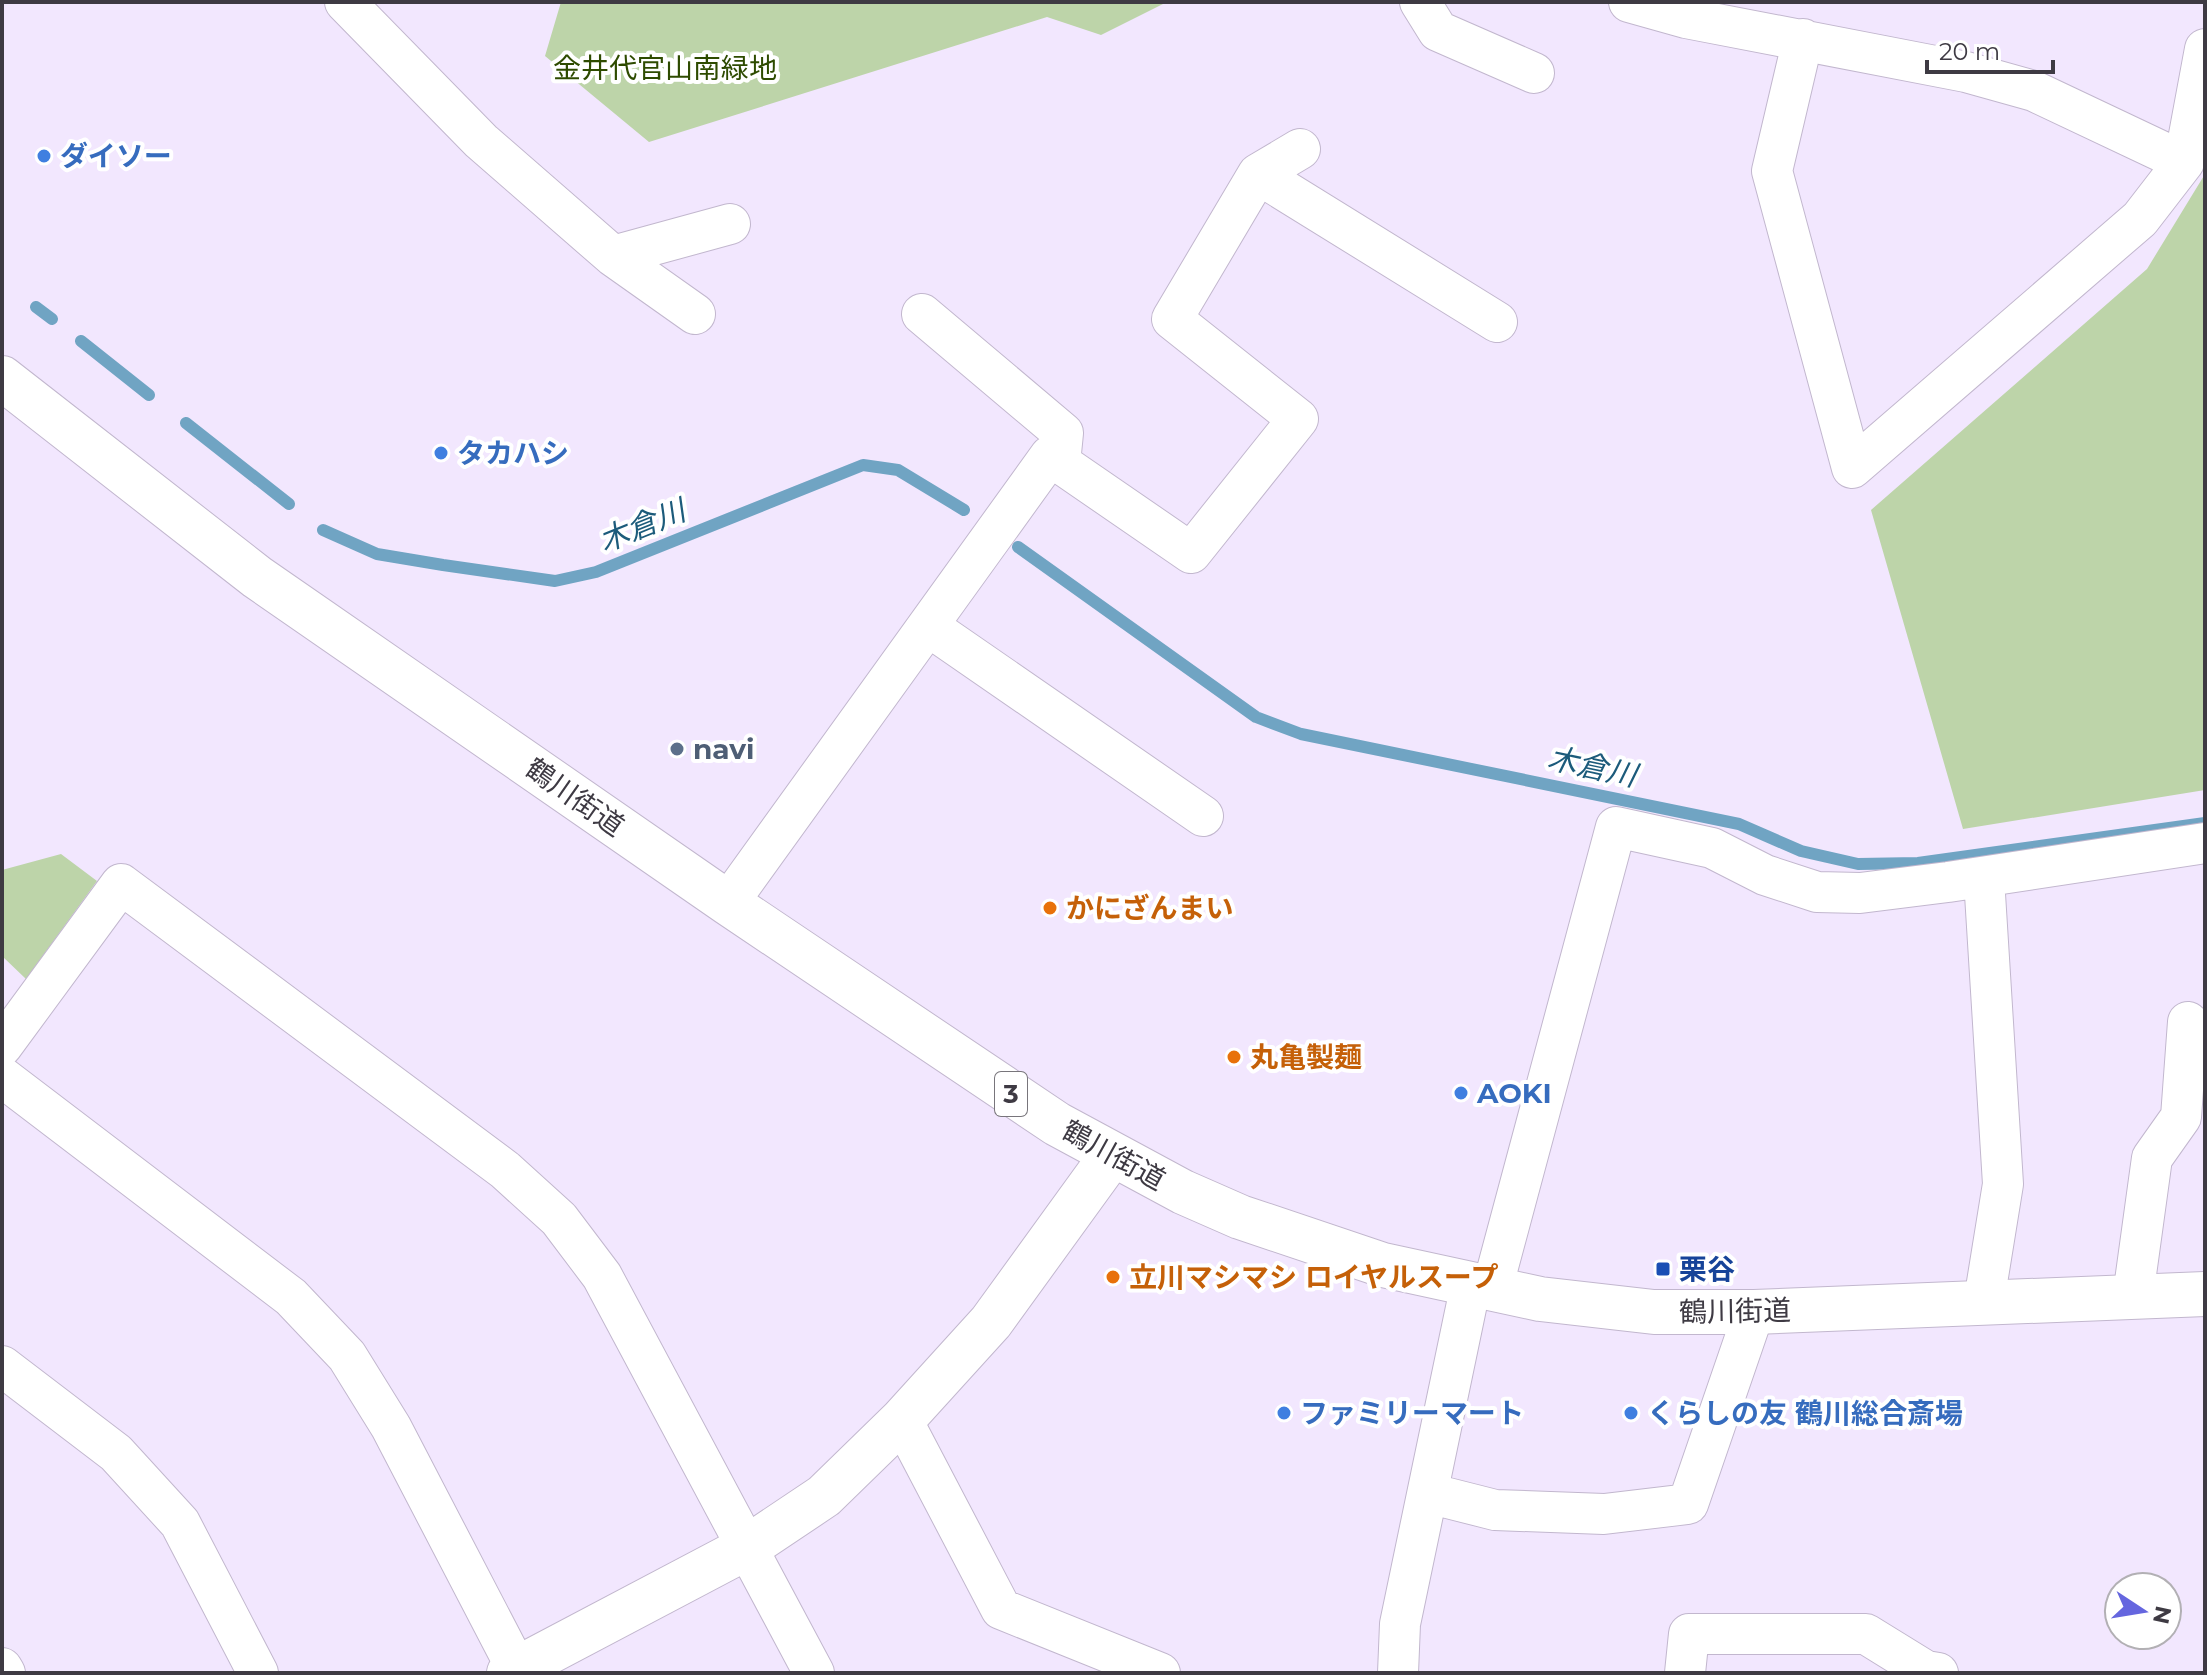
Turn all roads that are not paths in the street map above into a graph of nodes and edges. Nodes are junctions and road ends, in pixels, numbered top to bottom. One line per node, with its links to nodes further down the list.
1 (345, 2): 4 (street)
2 (1420, 2): 7 (street)
3 (1629, 2): 5 (street)
4 (387, 18): 12 (street)
5 (1803, 39): 9 (street); 9 (street)
6 (2205, 49): 9 (street)
7 (1534, 73)
8 (1300, 149): 10 (street)
9 (2184, 162)
10 (1258, 174): 15 (street); 17 (street)
11 (730, 224): 12 (street)
12 (613, 256): 13 (street)
13 (695, 314)
14 (922, 314): 17 (street)
15 (1497, 322)
16 (2, 378): 22 (main road, 鶴川街道 / 3)
17 (1060, 463): 18 (street)
18 (928, 626): 19 (street); 22 (street)
19 (1203, 816)
20 (2205, 843): 21 (street)
21 (1984, 878): 28 (street); 31 (street)
22 (728, 903): 27 (main road, 鶴川街道 / 3)
23 (2188, 1022): 26 (street)
24 (2, 1046): 36 (street)
25 (2, 1077): 37 (street)
26 (2194, 1098): 30 (street)
27 (1112, 1155): 28 (main road, 鶴川街道 / 3); 34 (main road)
28 (1482, 1287): 32 (main road, 鶴川街道 / 3); 35 (street)
29 (2205, 1294): 30 (main road, 鶴川街道 / 3)
30 (2133, 1296): 31 (main road, 鶴川街道 / 3)
31 (1984, 1301): 32 (main road, 鶴川街道 / 3)
32 (1754, 1312): 35 (street)
33 (2, 1366): 38 (street)
34 (902, 1420): 36 (main road); 40 (street)
35 (1428, 1493): 41 (street)
36 (748, 1547): 37 (main road); 39 (street)
37 (515, 1672)
38 (258, 1673)
39 (814, 1673)
40 (1160, 1673)
41 (1398, 1673)
42 (1685, 1673): 43 (street)
43 (1938, 1673)

